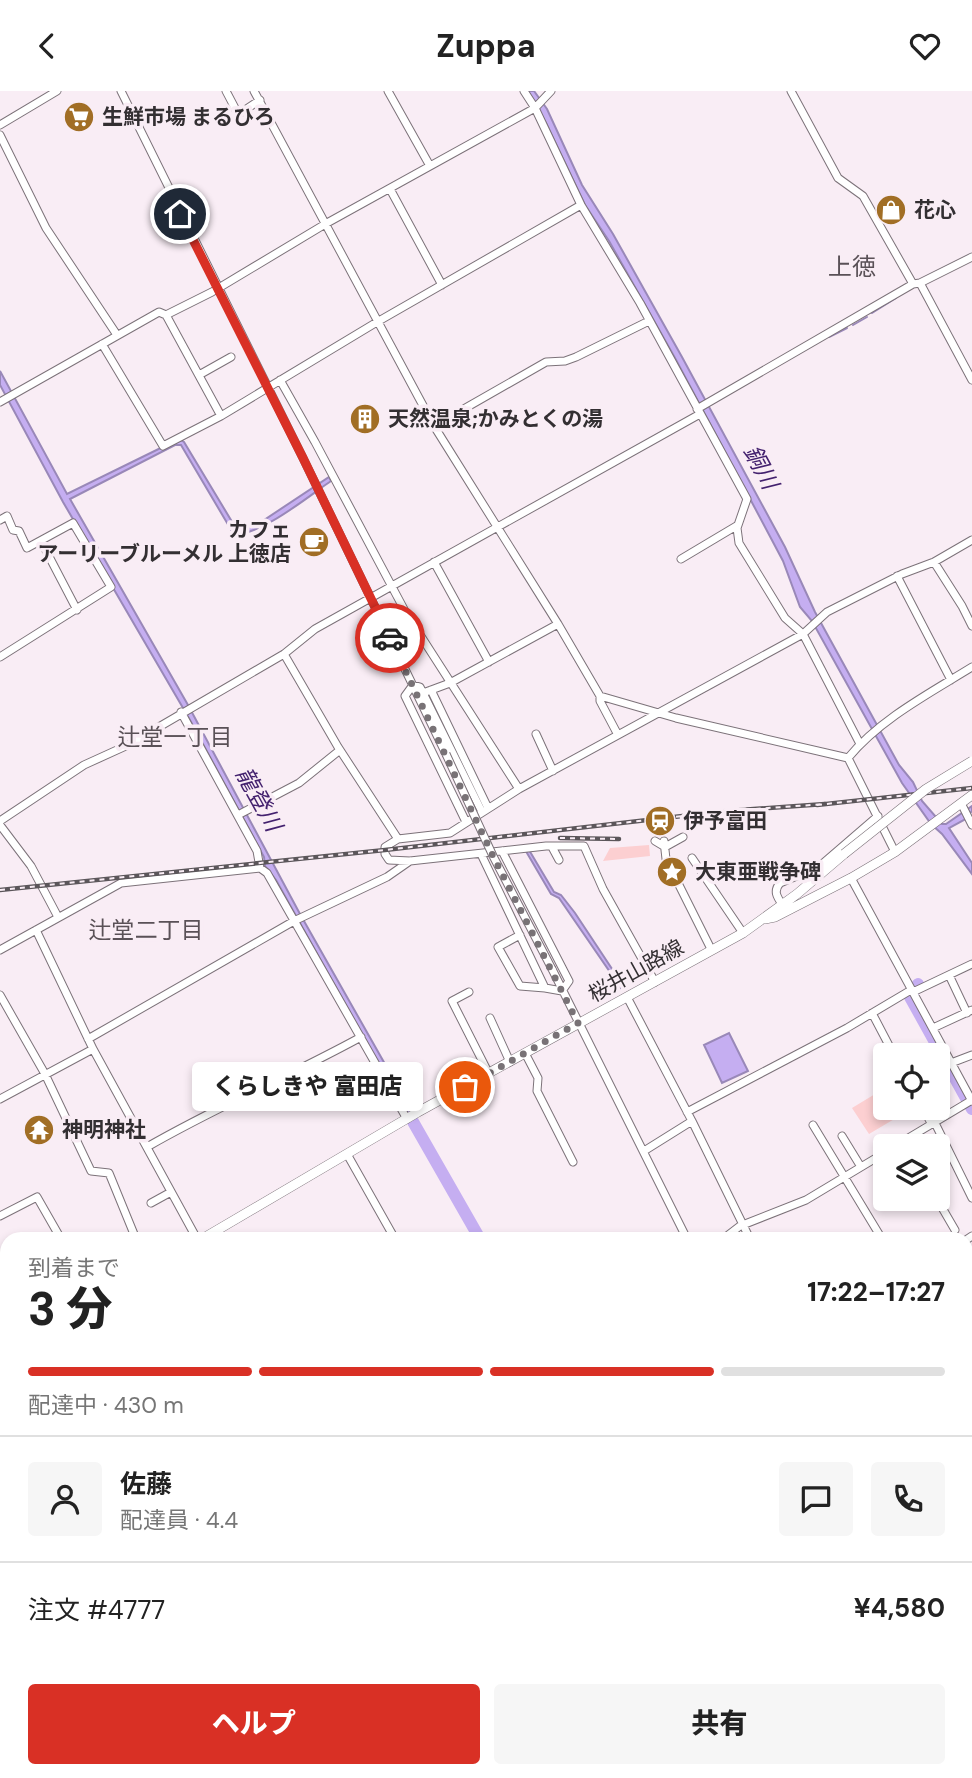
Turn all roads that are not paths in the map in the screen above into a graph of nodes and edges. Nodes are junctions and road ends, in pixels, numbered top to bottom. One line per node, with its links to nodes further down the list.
1 (57, 91): 11 (street)
2 (121, 91): 20 (street)
3 (226, 91): 9 (street)
4 (254, 91): 9 (street)
5 (388, 91): 13 (street)
6 (524, 91): 10 (street)
7 (551, 91): 10 (street)
8 (791, 91): 18 (street)
9 (260, 100): 16 (street)
10 (535, 108): 13 (street); 15 (street)
11 (0, 125)
12 (0, 135): 24 (street)
13 (430, 166): 14 (street)
14 (390, 189): 16 (street); 19 (street)
15 (582, 205): 19 (street); 22 (street)
16 (327, 223): 20 (street); 23 (street)
17 (972, 257): 18 (street)
18 (916, 284): 29 (street); 32 (street)
19 (442, 285): 23 (street)
20 (218, 289): 21 (street); 30 (street)
21 (166, 315): 24 (street); 27 (street)
22 (649, 321): 32 (street); 34 (street)
23 (377, 322): 28 (street); 34 (street)
24 (117, 335): 25 (street)
25 (103, 344): 31 (street); 33 (street)
26 (231, 357): 27 (street)
27 (199, 375): 33 (street)
28 (280, 380): 30 (street); 44 (street)
29 (972, 380)
30 (267, 388): 33 (street); 45 (street)
31 (0, 402)
32 (699, 412): 36 (street); 37 (street)
33 (221, 416)
34 (434, 426): 37 (street)
35 (0, 520): 39 (street)
36 (738, 525): 40 (street); 49 (street)
37 (497, 526): 41 (street); 47 (street)
38 (972, 540): 42 (street)
39 (41, 541): 46 (street); 46 (street)
40 (681, 559)
41 (434, 562): 44 (street); 52 (street)
42 (933, 562): 43 (street); 48 (street)
43 (897, 576): 49 (street); 54 (street)
44 (392, 586): 45 (street); 55 (street)
45 (370, 599): 50 (street); 56 (street)
46 (76, 610): 51 (street)
47 (558, 624): 52 (street); 58 (street)
48 (972, 626)
49 (803, 634): 60 (street); 63 (street)
50 (284, 654): 59 (street); 64 (street)
51 (0, 657)
52 (489, 662): 55 (street)
53 (972, 667): 54 (street)
54 (951, 680): 63 (street)
55 (450, 683): 57 (street); 68 (street)
56 (413, 685): 57 (street); 74 (street); 103 (street, bridge)
57 (427, 692): 71 (street)
58 (600, 696): 60 (street); 62 (street)
59 (181, 712): 72 (street); 75 (street)
60 (658, 713): 62 (street); 65 (street)
61 (536, 734): 67 (street)
62 (618, 735): 67 (street)
63 (860, 744): 65 (street)
64 (340, 750): 72 (street); 78 (street)
65 (848, 758): 73 (street)
66 (972, 761): 90 (main road, 桜井山路線, bridge)
67 (553, 771): 68 (street)
68 (519, 789): 71 (street)
69 (972, 795): 70 (main road, 桜井山路線)
70 (961, 803): 76 (street); 83 (main road, 桜井山路線)
71 (485, 810): 74 (street)
72 (238, 815): 88 (street)
73 (878, 816): 83 (street); 90 (street)
74 (467, 822): 78 (street)
75 (0, 823): 91 (street)
76 (972, 825)
77 (683, 837): 80 (street)
78 (398, 839): 87 (street)
79 (655, 841): 80 (street)
80 (665, 844): 98 (street)
81 (552, 847): 82 (street); 86 (street); 101 (street)
82 (502, 851): 84 (street); 103 (street)
83 (895, 852): 89 (main road, 桜井山路線)
84 (481, 854): 87 (street); 96 (street)
85 (692, 858): 95 (street)
86 (559, 860)
87 (410, 861): 92 (street)
88 (260, 868): 91 (street); 92 (street)
89 (851, 878): 93 (main road, 桜井山路線); 104 (street)
90 (782, 904): 93 (main road, 桜井山路線)
91 (58, 917): 94 (street)
92 (294, 921): 113 (street); 114 (street)
93 (759, 921): 95 (main road, 桜井山路線)
94 (36, 930): 97 (street); 114 (street)
95 (743, 933): 98 (main road, 桜井山路線)
96 (520, 935): 102 (street); 102 (street)
97 (0, 950)
98 (711, 950): 101 (main road, 桜井山路線)
99 (972, 964): 100 (street)
100 (949, 975): 104 (street); 108 (street)
101 (655, 982): 107 (main road, 桜井山路線)
102 (545, 988): 103 (street)
103 (562, 991): 111 (street)
104 (912, 991): 109 (street); 112 (street)
105 (469, 992): 122 (street)
106 (0, 995): 121 (street)
107 (627, 997): 111 (main road, 桜井山路線); 125 (street)
108 (970, 1011): 112 (street)
109 (872, 1013): 115 (street); 125 (street)
110 (490, 1018): 119 (street)
111 (578, 1023): 117 (main road, 桜井山路線); 133 (street)
112 (933, 1028): 120 (street)
113 (361, 1037): 126 (street); 132 (street)
114 (88, 1039): 116 (street)
115 (888, 1043)
116 (93, 1049): 121 (street); 132 (street)
117 (525, 1053): 119 (main road, 桜井山路線); 136 (street)
118 (972, 1055): 120 (street)
119 (510, 1062): 122 (main road, 桜井山路線)
120 (951, 1063): 124 (street)
121 (45, 1074): 123 (street); 147 (street)
122 (489, 1074): 126 (main road, 桜井山路線)
123 (0, 1099)
124 (972, 1101): 128 (street)
125 (687, 1112): 127 (street)
126 (407, 1119): 134 (main road, 桜井山路線)
127 (692, 1121): 133 (street); 144 (street)
128 (932, 1122): 130 (street); 140 (street)
129 (813, 1125): 138 (street)
130 (917, 1134)
131 (842, 1136): 137 (street)
132 (147, 1147): 139 (street)
133 (643, 1151): 151 (street)
134 (347, 1154): 149 (main road, 桜井山路線); 150 (street)
135 (873, 1160): 137 (street)
136 (573, 1163)
137 (861, 1167): 138 (street)
138 (844, 1178): 144 (street); 154 (street)
139 (171, 1192): 141 (street); 148 (street)
140 (972, 1198)
141 (151, 1203)
142 (944, 1211): 145 (street)
143 (0, 1216): 146 (street)
144 (743, 1225): 152 (street); 153 (street)
145 (955, 1230)
146 (57, 1232)
147 (133, 1232)
148 (195, 1232)
149 (223, 1232)
150 (391, 1232)
151 (684, 1232)
152 (733, 1232)
153 (746, 1232)
154 (878, 1232)

